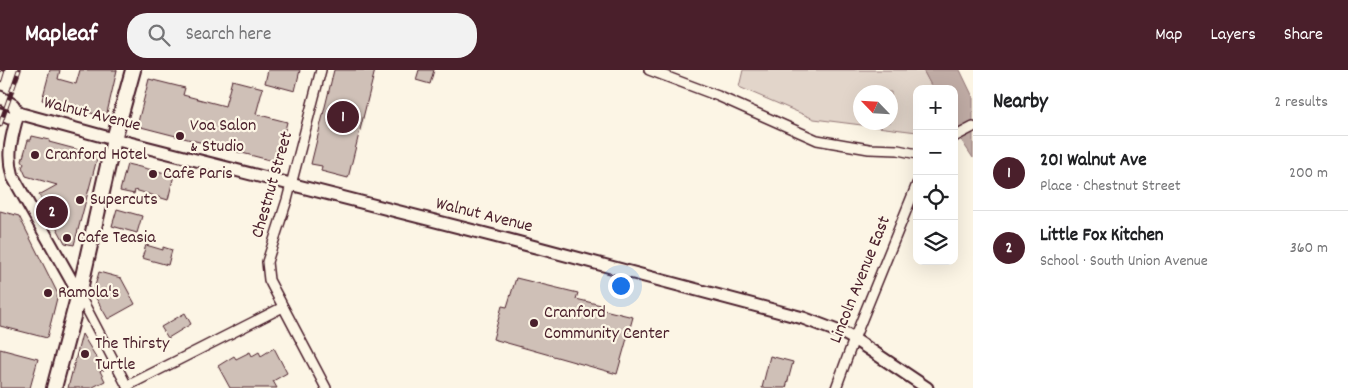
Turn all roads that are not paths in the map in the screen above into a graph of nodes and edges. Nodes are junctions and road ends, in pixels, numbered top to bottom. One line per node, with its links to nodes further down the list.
1 (133, 70): 9 (main road)
2 (321, 70): 12 (street, Chestnut Street)
3 (648, 70): 11 (street)
4 (0, 97): 5 (street)
5 (18, 113): 6 (street); 9 (street, Walnut Avenue); 10 (street)
6 (0, 114)
7 (973, 127): 8 (street)
8 (958, 135)
9 (114, 139): 12 (street, Walnut Avenue); 14 (main road)
10 (3, 144): 14 (street)
11 (913, 153)
12 (291, 184): 15 (street, Chestnut Street); 16 (street, Walnut Avenue)
13 (913, 194): 16 (street, Lincoln Avenue East)
14 (79, 294): 17 (street); 18 (main road)
15 (283, 307): 17 (street); 19 (street, Chestnut Street)
16 (854, 339): 20 (street, Lincoln Avenue East); 21 (street, Walnut Avenue)
17 (128, 387)
18 (54, 388)
19 (326, 388)
20 (836, 388)
21 (927, 388)

